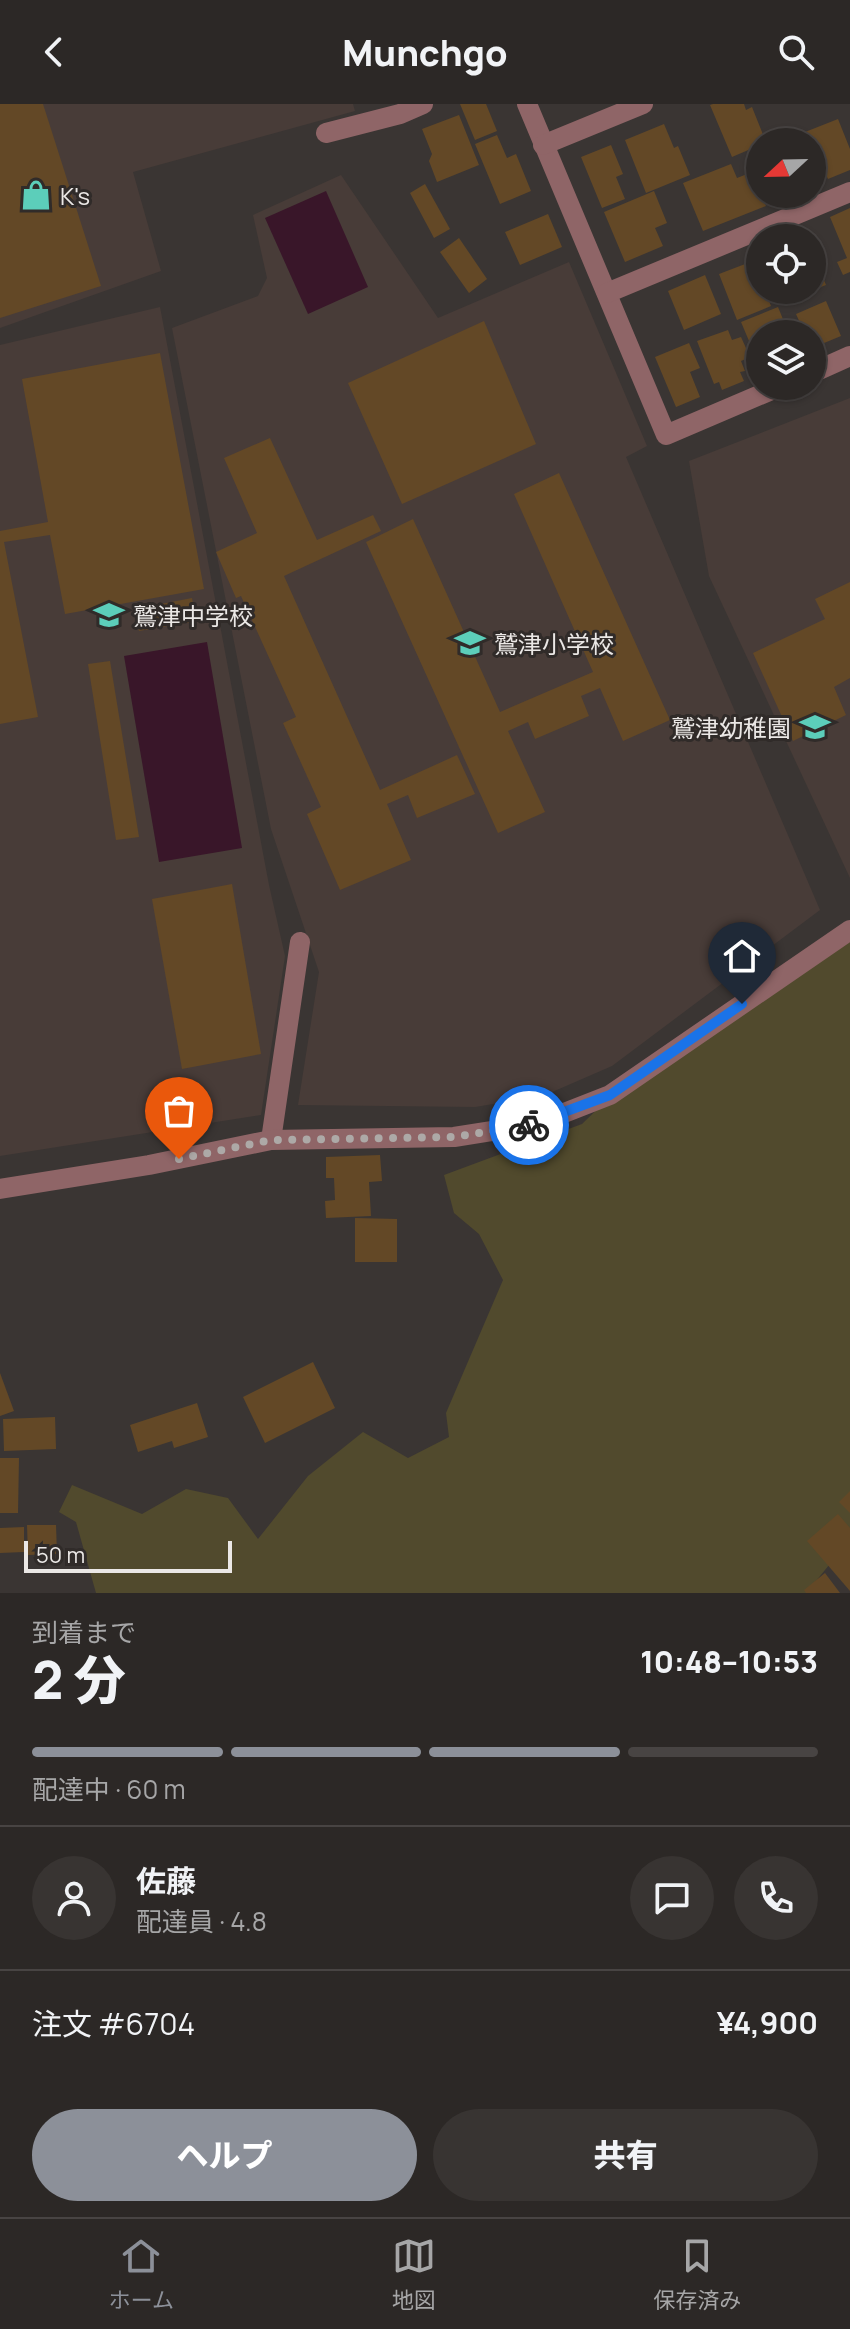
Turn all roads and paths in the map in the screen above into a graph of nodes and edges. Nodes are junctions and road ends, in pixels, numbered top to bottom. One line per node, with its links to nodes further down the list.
1 (423, 104): 4 (street)
2 (527, 104): 5 (street)
3 (643, 104): 5 (street)
4 (326, 133)
5 (543, 145): 7 (street)
6 (850, 192): 7 (street)
7 (607, 293): 10 (street)
8 (850, 356): 9 (street)
9 (826, 367)
10 (748, 400)
11 (850, 930): 13 (street)
12 (300, 942): 13 (street)
13 (271, 1140): 14 (street)
14 (0, 1189)

